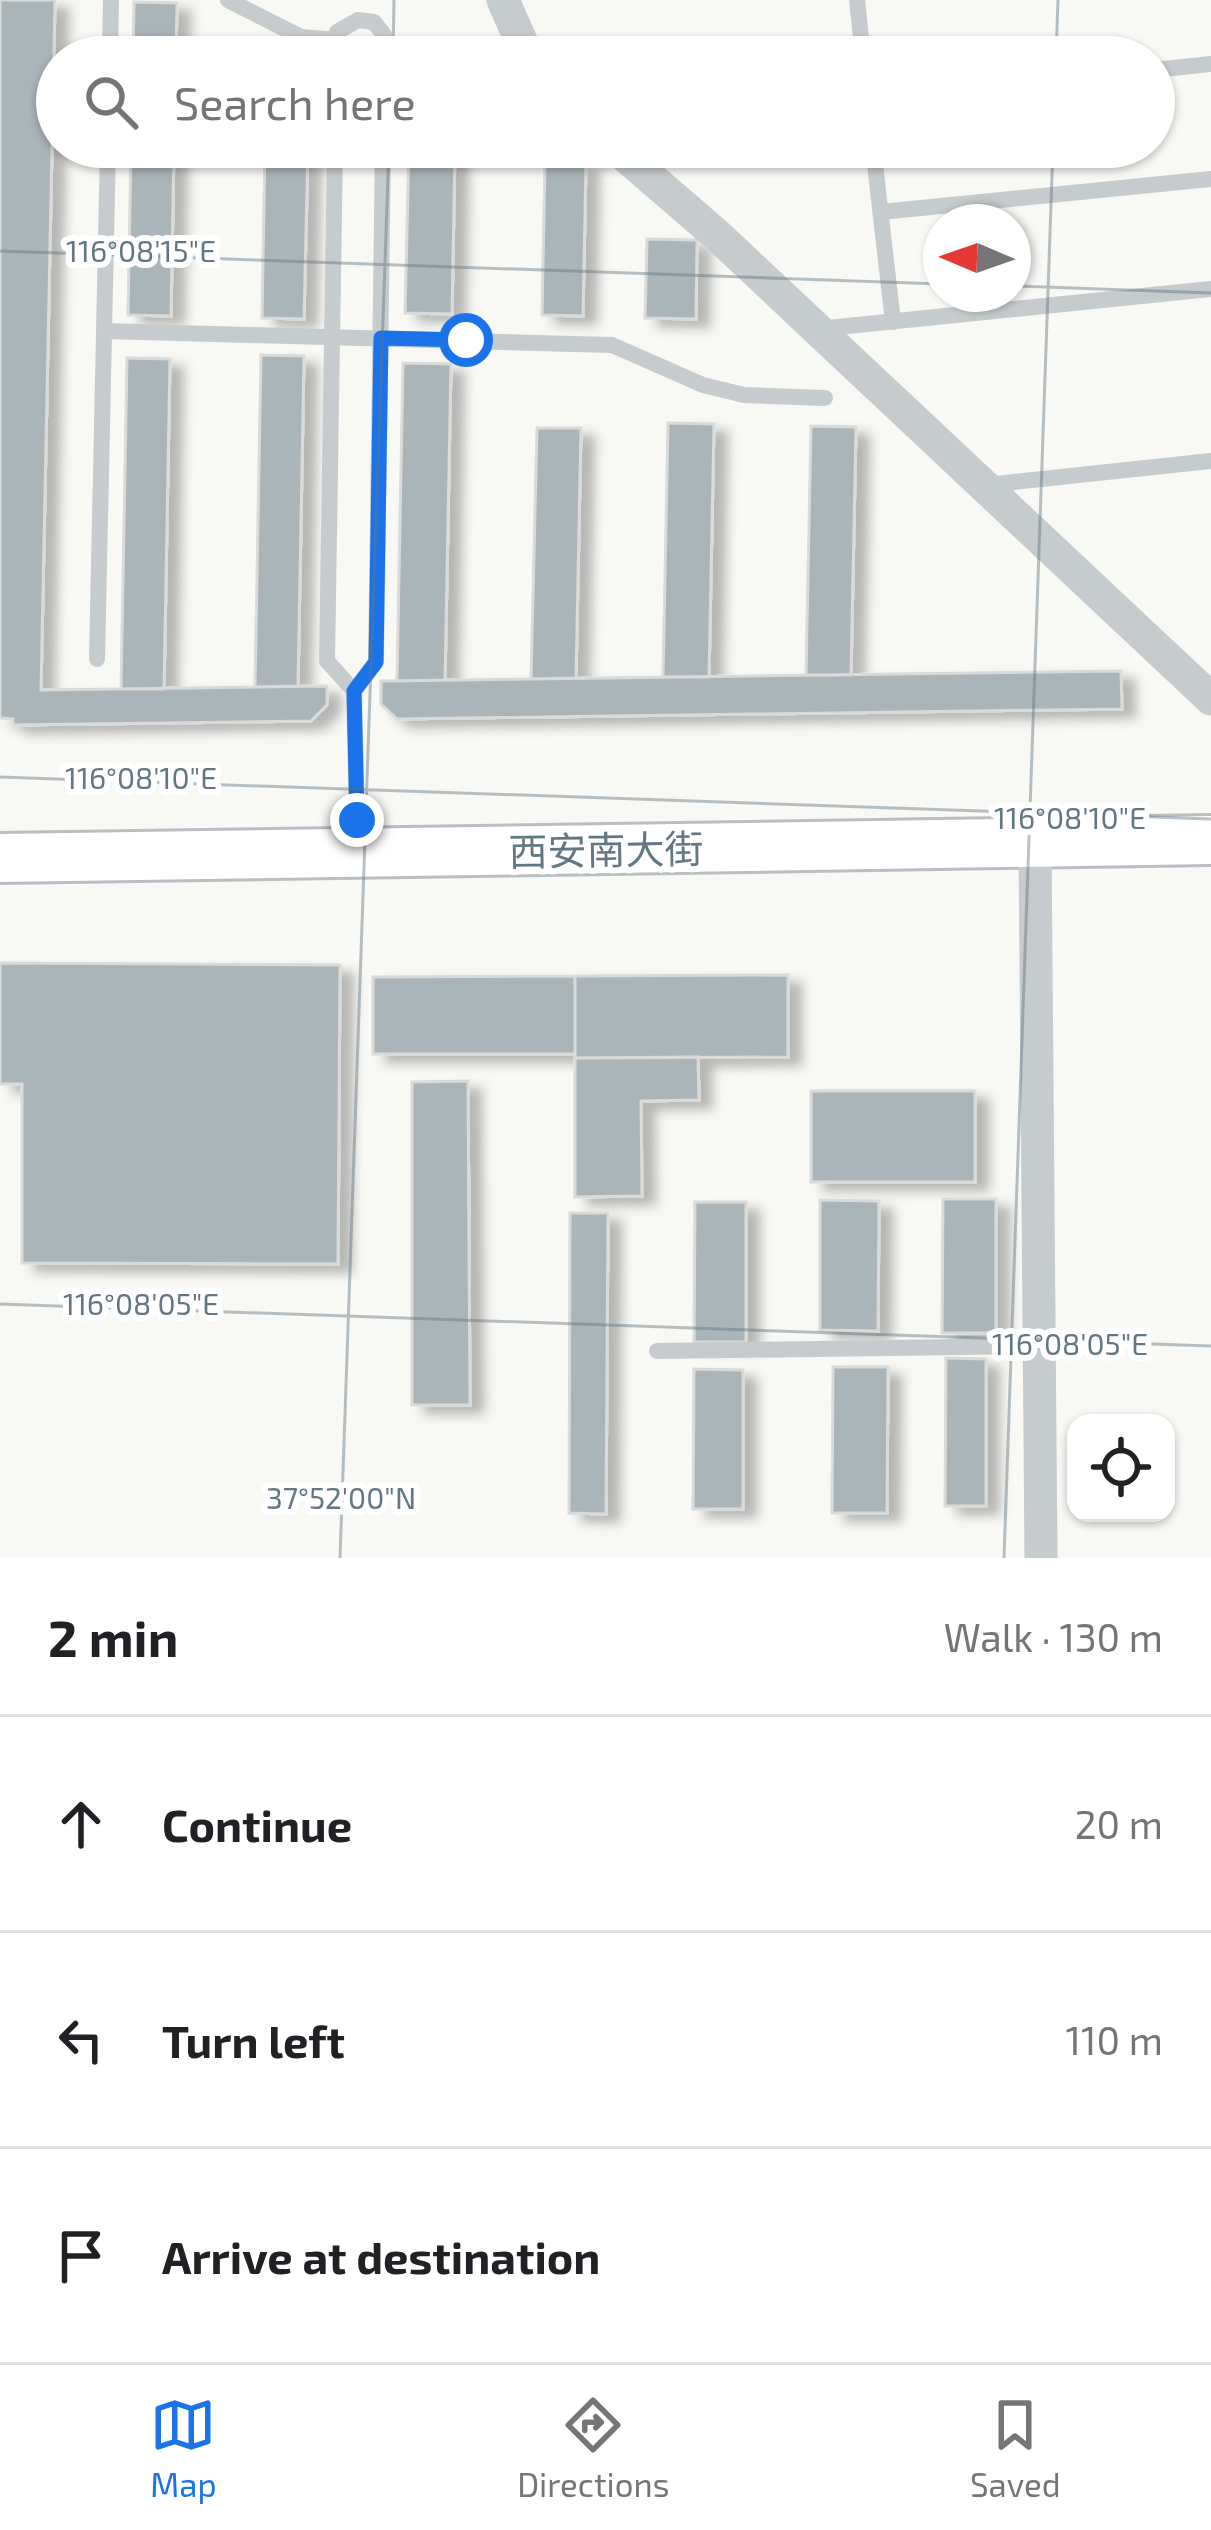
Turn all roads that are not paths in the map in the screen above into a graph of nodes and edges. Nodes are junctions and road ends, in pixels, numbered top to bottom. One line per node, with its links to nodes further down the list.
1 (111, 0): 5 (lane)
2 (228, 0): 6 (lane)
3 (503, 0): 9 (street)
4 (857, 0): 10 (lane)
5 (110, 36)
6 (299, 36)
7 (337, 36): 8 (lane)
8 (385, 36)
9 (518, 36)
10 (861, 36)
11 (1211, 64): 12 (lane)
12 (1175, 68)
13 (108, 168): 23 (lane)
14 (335, 168): 24 (lane)
15 (383, 168): 25 (lane)
16 (638, 168): 22 (street)
17 (876, 168): 19 (lane)
18 (1211, 178): 19 (lane)
19 (881, 212): 21 (lane)
20 (1211, 290): 21 (lane)
21 (893, 322): 22 (lane)
22 (817, 329): 28 (street)
23 (104, 332): 24 (lane); 29 (lane)
24 (332, 337): 25 (lane); 30 (lane)
25 (381, 338): 26 (lane); 30 (lane)
26 (826, 398)
27 (1211, 461): 28 (lane)
28 (986, 485): 31 (street)
29 (98, 658)
30 (354, 691): 33 (lane)
31 (1211, 699)
32 (1211, 808): 33 (main road, 西安南大街)
33 (357, 820): 34 (main road, 西安南大街)
34 (0, 826)
35 (1211, 840): 36 (main road, 西安南大街)
36 (1035, 843): 37 (main road, 西安南大街); 38 (street)
37 (0, 858)
38 (1039, 1346): 39 (lane); 40 (street)
39 (657, 1351)
40 (1041, 1558)

